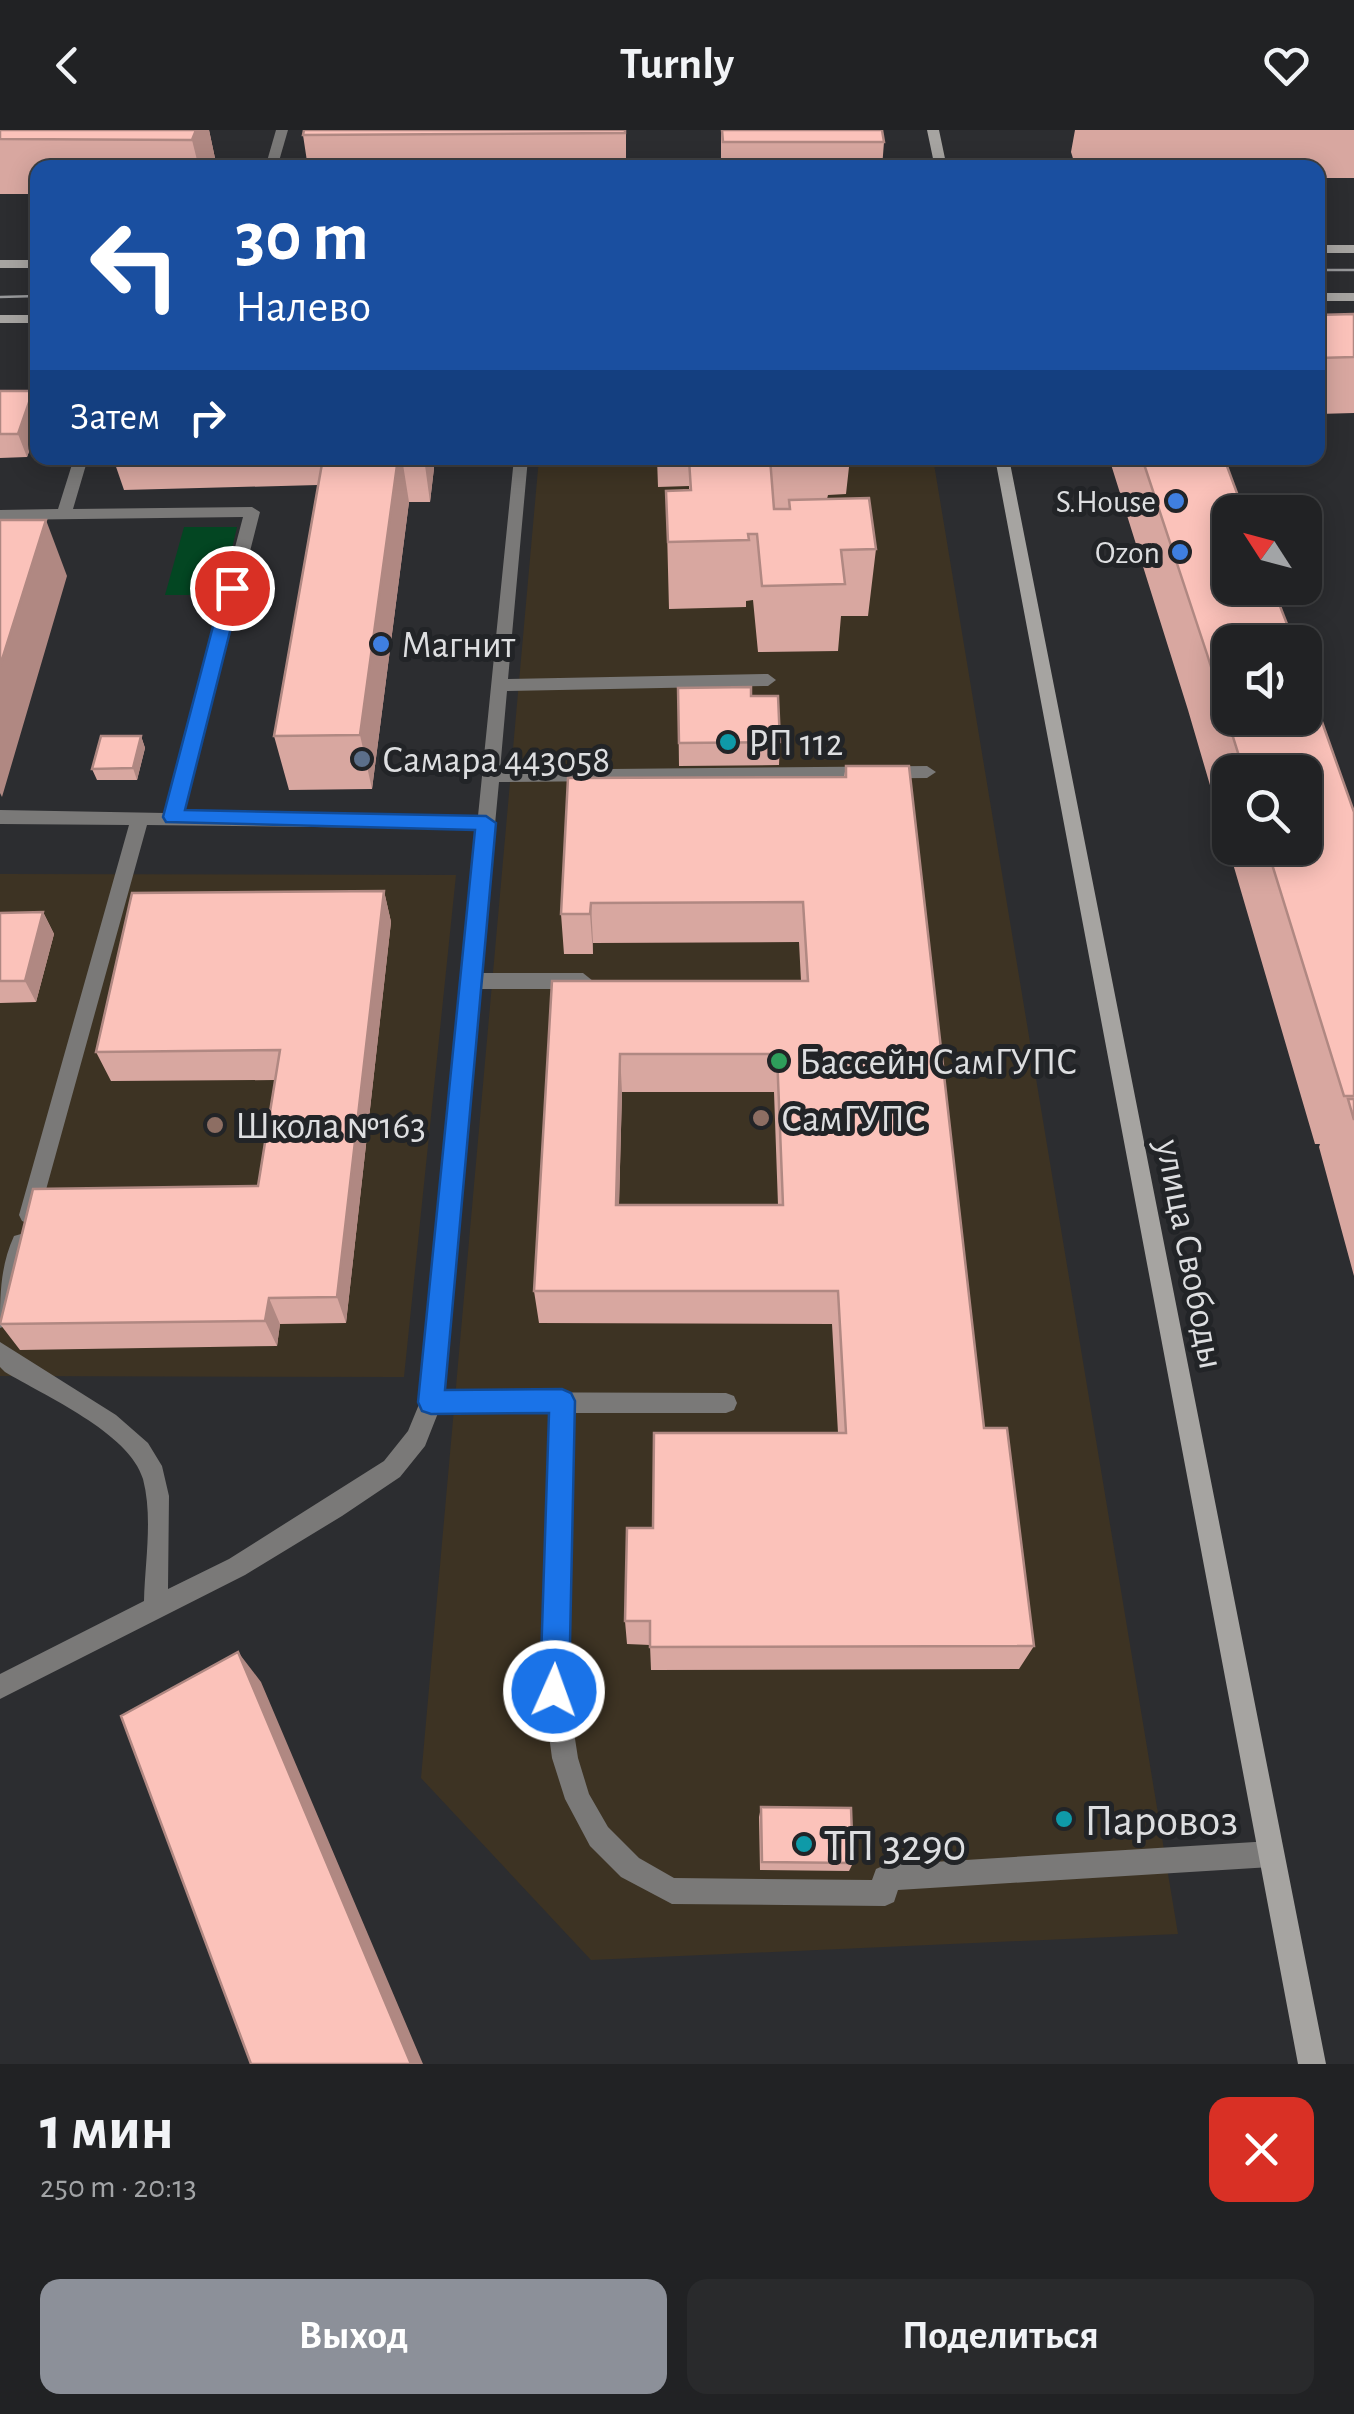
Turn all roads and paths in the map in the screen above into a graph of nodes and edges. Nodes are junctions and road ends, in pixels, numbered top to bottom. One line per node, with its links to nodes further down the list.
1 (282, 130): 3 (street)
2 (933, 130): 4 (main road)
3 (273, 160)
4 (940, 160)
5 (1325, 249): 6 (main road)
6 (1354, 249)
7 (0, 264): 8 (main road)
8 (30, 264)
9 (1354, 297): 10 (main road)
10 (1325, 298)
11 (0, 319): 12 (main road)
12 (30, 319)
13 (80, 465): 16 (street)
14 (520, 465): 19 (street)
15 (1003, 465): 35 (main road, улица Свободы)
16 (64, 514): 17 (street); 23 (street)
17 (0, 515)
18 (768, 680): 19 (street)
19 (500, 685): 21 (street)
20 (927, 772): 21 (street)
21 (492, 776): 25 (street)
22 (0, 817): 24 (street)
23 (173, 817): 24 (street); 25 (street)
24 (140, 818): 28 (street)
25 (486, 823): 26 (street)
26 (471, 981): 27 (street); 31 (street)
27 (606, 982)
28 (0, 1318)
29 (0, 1352): 33 (street)
30 (562, 1401): 31 (street); 32 (street); 35 (street)
31 (431, 1402): 33 (street)
32 (726, 1403)
33 (156, 1606): 34 (street)
34 (0, 1686)
35 (1271, 1854): 36 (main road, улица Свободы)
36 (1312, 2064)

